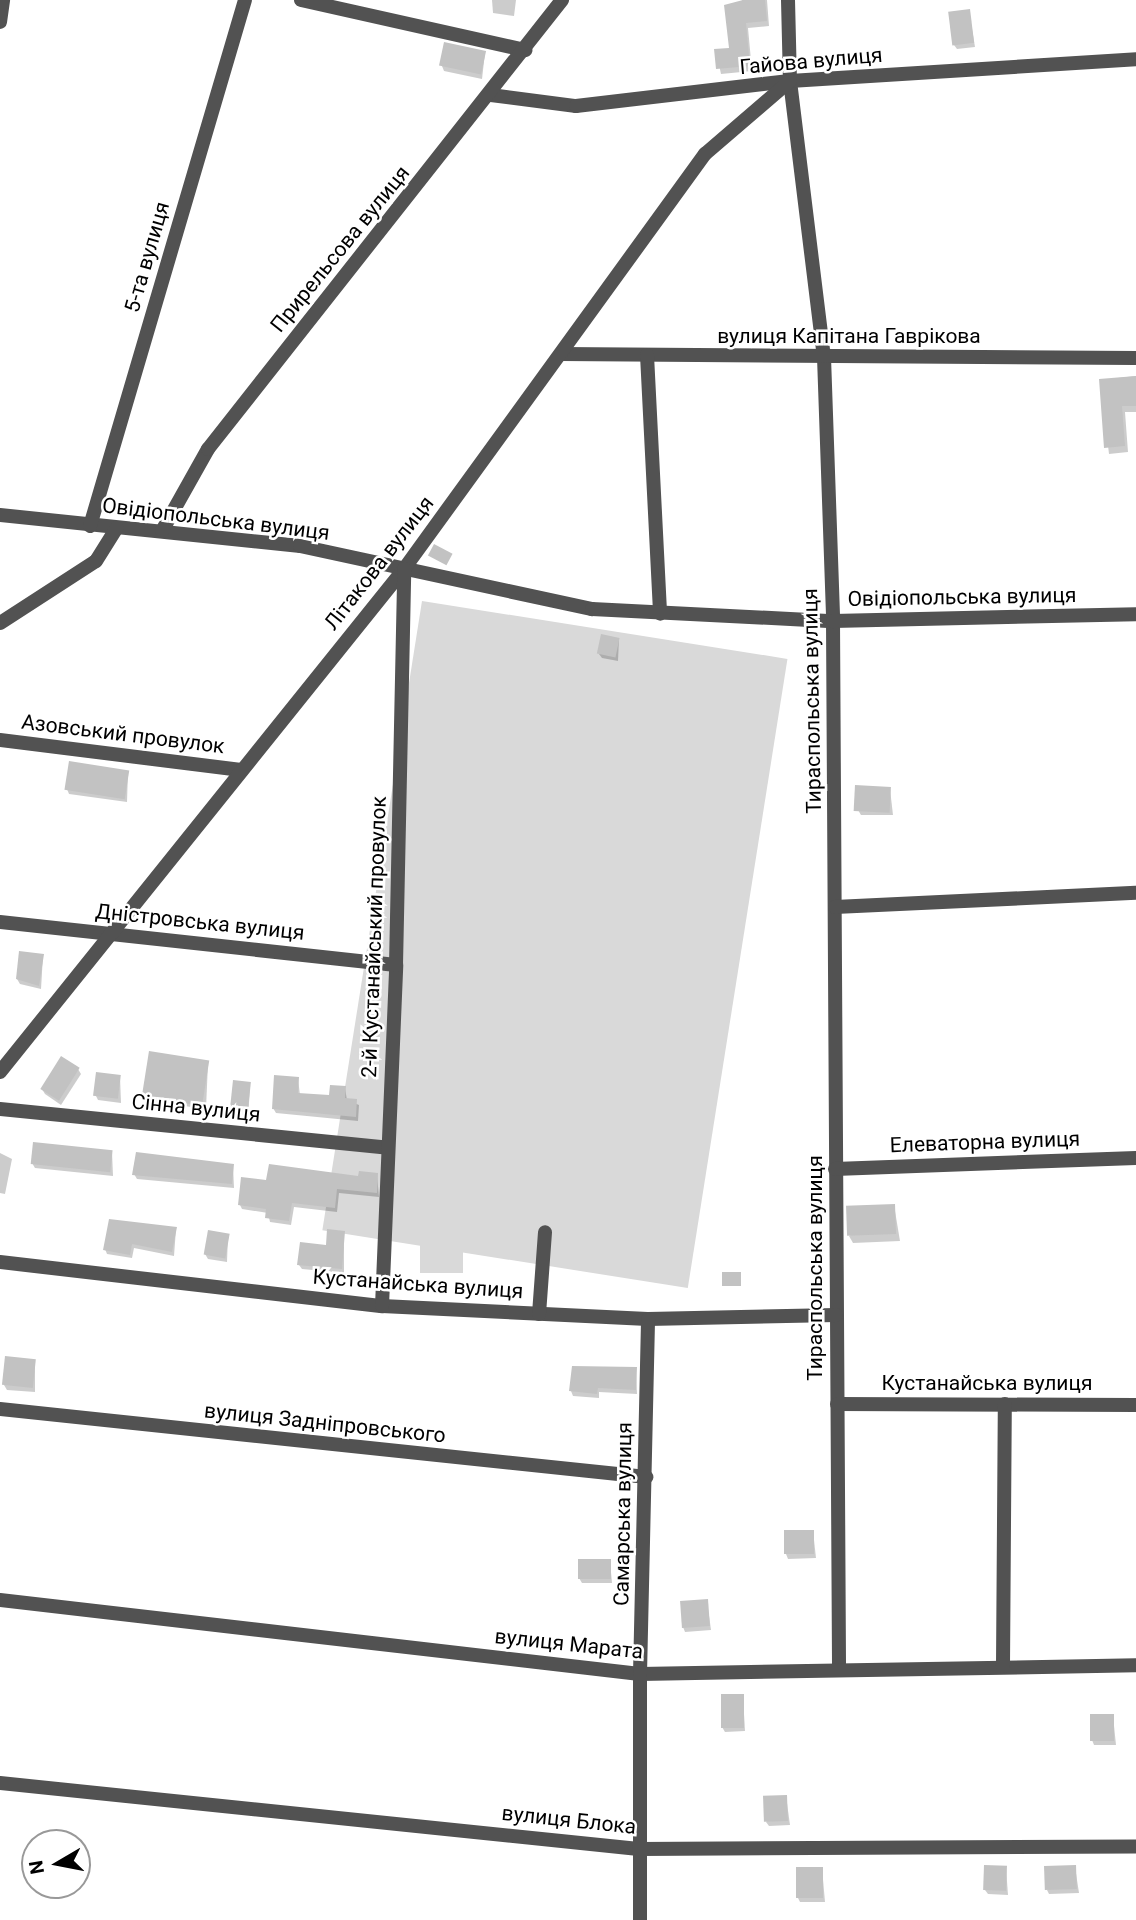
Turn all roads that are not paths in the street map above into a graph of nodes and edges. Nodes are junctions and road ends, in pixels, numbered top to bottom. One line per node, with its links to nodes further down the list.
1 (3, 0): 6 (street)
2 (245, 0): 16 (street, 5-та вулиця)
3 (301, 0): 7 (street)
4 (562, 0): 7 (street, Прирельсова вулиця)
5 (788, 0): 9 (street, Тираспольська вулиця)
6 (0, 22)
7 (525, 50): 10 (street, Прирельсова вулиця)
8 (1136, 59): 9 (street, Гайова вулиця)
9 (790, 81): 10 (street, Гайова вулиця); 11 (street, Літакова вулиця); 13 (street, Тираспольська вулиця)
10 (491, 95): 18 (street, Прирельсова вулиця)
11 (561, 354): 12 (street, вулиця Капітана Гаврікова); 19 (street, Літакова вулиця)
12 (647, 355): 13 (street, вулиця Капітана Гаврікова); 20 (street)
13 (824, 357): 14 (street, вулиця Капітана Гаврікова); 22 (street, Тираспольська вулиця)
14 (1136, 358)
15 (0, 515): 16 (street, Овідіопольська вулиця)
16 (90, 526): 17 (street, Овідіопольська вулиця)
17 (117, 528): 18 (street, Овідіопольська вулиця); 23 (street)
18 (162, 531): 19 (street, Овідіопольська вулиця)
19 (404, 569): 20 (street, Овідіопольська вулиця); 25 (street, Літакова вулиця); 30 (street, 2-й Кустанайський провулок)
20 (660, 614): 22 (street, Овідіопольська вулиця)
21 (1136, 614): 22 (street, Овідіопольська вулиця)
22 (834, 621): 27 (street, Тираспольська вулиця)
23 (0, 623)
24 (0, 740): 25 (street, Азовський провулок)
25 (241, 770): 29 (street, Літакова вулиця)
26 (1136, 892): 27 (street)
27 (835, 906): 35 (street, Тираспольська вулиця)
28 (0, 922): 29 (street, Дністровська вулиця)
29 (107, 933): 30 (street, Дністровська вулиця); 31 (street, Літакова вулиця)
30 (396, 965): 33 (street, 2-й Кустанайський провулок)
31 (0, 1072)
32 (0, 1110): 33 (street, Сінна вулиця)
33 (387, 1147): 38 (street, 2-й Кустанайський провулок)
34 (1136, 1158): 35 (street, Елеваторна вулиця)
35 (835, 1169): 40 (street, Тираспольська вулиця)
36 (545, 1232): 39 (street)
37 (0, 1262): 38 (street, Кустанайська вулиця)
38 (382, 1306): 39 (street, Кустанайська вулиця)
39 (539, 1314): 41 (street, Кустанайська вулиця)
40 (836, 1315): 41 (street, Кустанайська вулиця); 42 (street, Тираспольська вулиця)
41 (648, 1319): 46 (street, Самарська вулиця)
42 (837, 1404): 43 (street, Кустанайська вулиця); 50 (street, Тираспольська вулиця)
43 (1006, 1404): 44 (street, Кустанайська вулиця); 49 (street)
44 (1136, 1405)
45 (0, 1409): 46 (street, вулиця Задніпровського)
46 (646, 1477): 51 (street, Самарська вулиця)
47 (0, 1600): 51 (street, вулиця Марата)
48 (1136, 1665): 49 (street, вулиця Марата)
49 (1003, 1666): 50 (street, вулиця Марата)
50 (839, 1669): 51 (street, вулиця Марата)
51 (640, 1674): 54 (street, Самарська вулиця)
52 (0, 1783): 54 (street, вулиця Блока)
53 (1136, 1846): 54 (street, вулиця Блока)
54 (639, 1849): 55 (street, Самарська вулиця)
55 (640, 1920)

